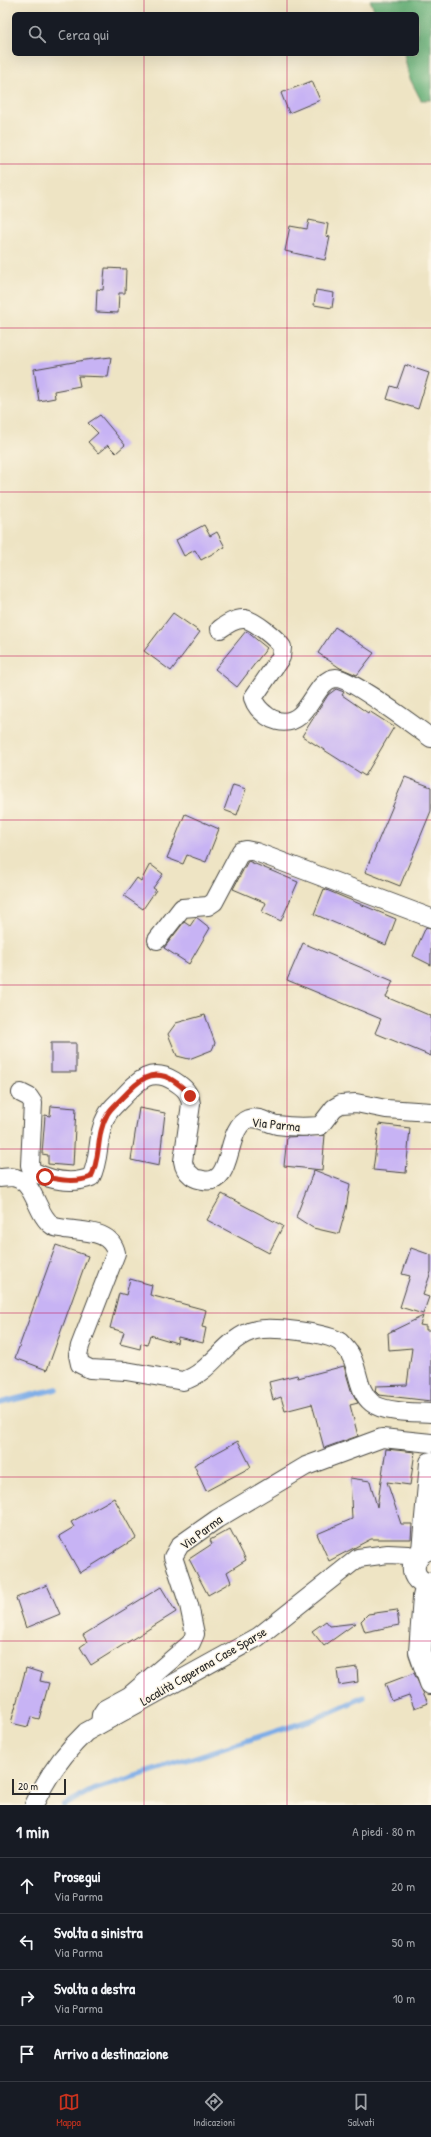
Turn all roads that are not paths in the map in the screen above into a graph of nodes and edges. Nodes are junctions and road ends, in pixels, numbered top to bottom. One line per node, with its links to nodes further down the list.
1 (220, 629): 2 (street)
2 (431, 738)
3 (431, 918): 4 (street)
4 (157, 940)
5 (21, 1093): 6 (street, Via Parma)
6 (431, 1112)
7 (0, 1178): 8 (street)
8 (431, 1413)
9 (431, 1443): 14 (street, Via Parma)
10 (431, 1463): 11 (main road)
11 (423, 1552): 12 (main road); 14 (street, Località Caperana Case Sparse)
12 (429, 1584): 13 (main road)
13 (431, 1683)
14 (100, 1724): 15 (street, Località Caperana Case Sparse)
15 (34, 1805)

